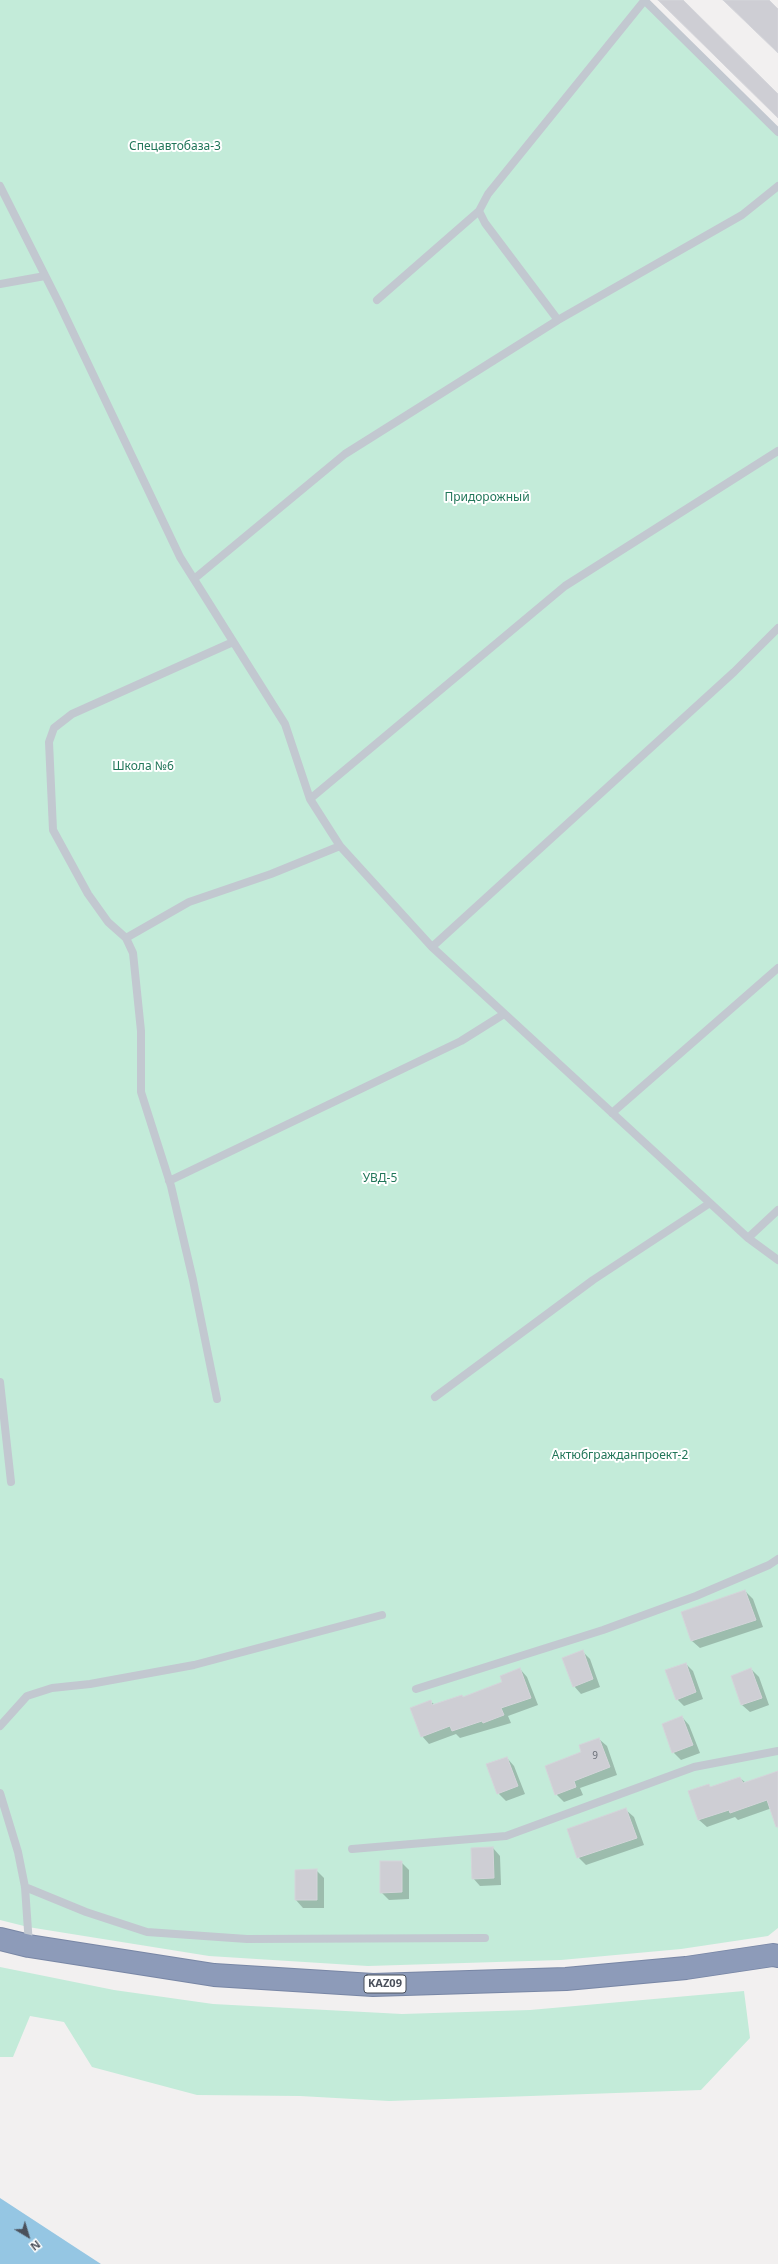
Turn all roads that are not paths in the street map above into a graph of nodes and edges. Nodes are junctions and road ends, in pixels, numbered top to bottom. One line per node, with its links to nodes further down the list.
1 (644, 0): 2 (lane); 5 (lane)
2 (778, 132)
3 (0, 186): 6 (lane)
4 (778, 186): 9 (lane)
5 (479, 211): 8 (lane); 9 (lane)
6 (45, 276): 7 (lane); 11 (lane)
7 (0, 284)
8 (377, 300)
9 (558, 320): 11 (lane)
10 (778, 451): 14 (lane)
11 (194, 579): 13 (lane)
12 (778, 628): 17 (lane)
13 (234, 642): 14 (lane); 16 (lane)
14 (310, 799): 15 (lane)
15 (340, 846): 16 (lane); 17 (lane)
16 (126, 938): 21 (lane)
17 (432, 947): 19 (lane)
18 (778, 968): 20 (lane)
19 (504, 1014): 20 (lane); 21 (lane)
20 (612, 1113): 22 (lane)
21 (169, 1181): 28 (lane)
22 (710, 1203): 24 (lane); 27 (lane)
23 (778, 1210): 24 (lane)
24 (748, 1238): 25 (lane)
25 (778, 1260)
26 (0, 1382): 29 (lane)
27 (435, 1397)
28 (217, 1399)
29 (11, 1482)
30 (778, 1559): 32 (lane)
31 (382, 1616): 33 (lane)
32 (416, 1689)
33 (0, 1726)
34 (778, 1751): 36 (lane)
35 (0, 1793): 37 (lane)
36 (352, 1849)
37 (25, 1887): 38 (lane); 40 (lane)
38 (486, 1938)
39 (0, 1939): 40 (highway, KAZ09)
40 (30, 1946): 41 (highway, KAZ09)
41 (776, 1954)

